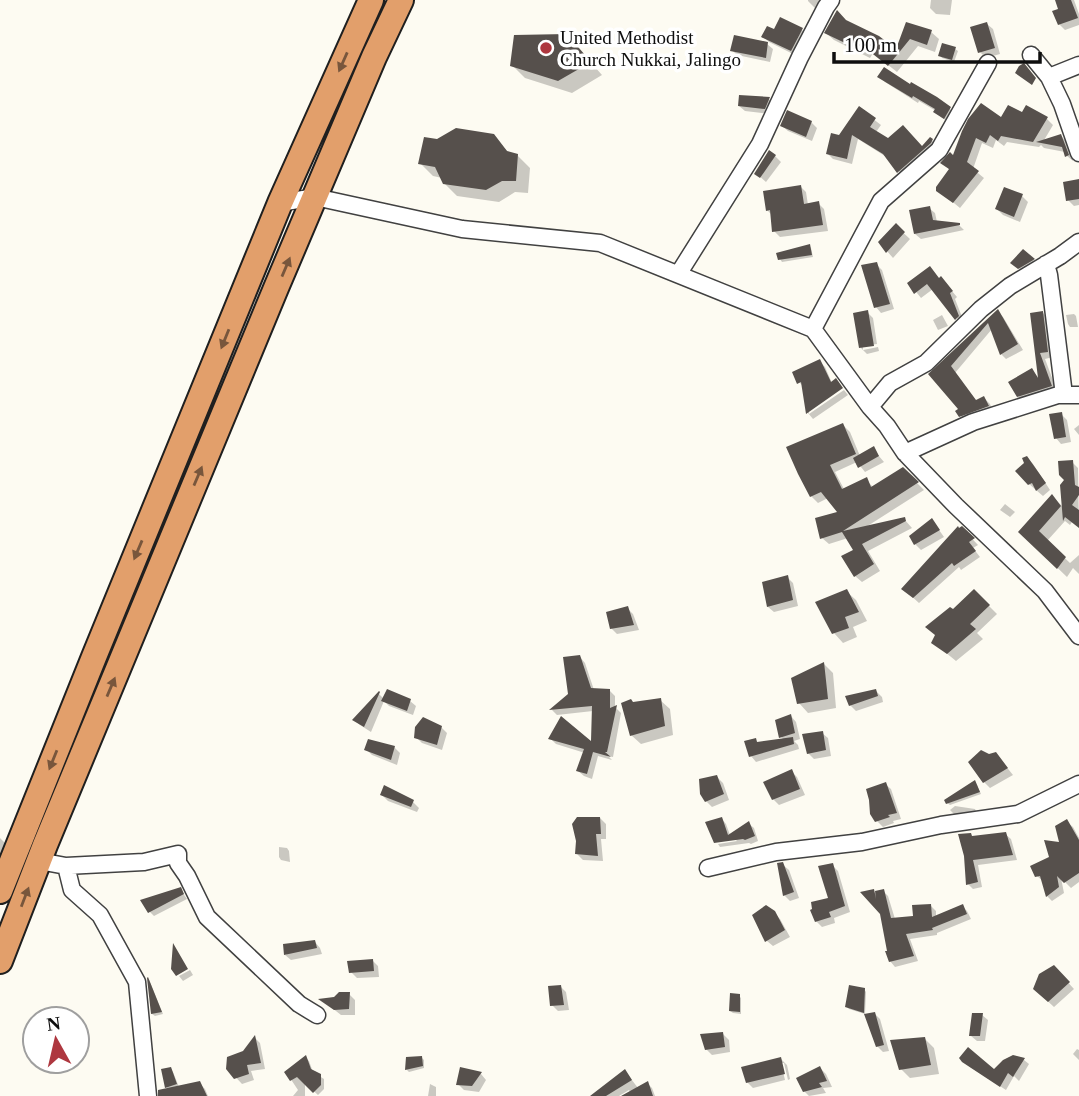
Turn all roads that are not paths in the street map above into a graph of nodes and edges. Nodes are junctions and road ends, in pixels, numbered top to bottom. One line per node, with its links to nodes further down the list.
1 (371, 0): 10 (highway, one-way to 10)
2 (401, 0): 9 (highway)
3 (831, 0): 13 (street)
4 (1031, 55): 7 (street)
5 (988, 63): 14 (street)
6 (1079, 65): 7 (street)
7 (1049, 77): 8 (street)
8 (1079, 153)
9 (315, 197): 10 (street); 13 (street); 20 (highway, one-way to 9)
10 (280, 203): 23 (highway, one-way to 23)
11 (1079, 242): 12 (street)
12 (1046, 264): 15 (street); 16 (street)
13 (679, 273): 14 (street)
14 (813, 328): 16 (street)
15 (1071, 395): 17 (street)
16 (870, 407): 17 (street)
17 (905, 453): 18 (street)
18 (1079, 636)
19 (1079, 784): 22 (street)
20 (39, 861): 21 (street); 24 (highway, one-way to 20)
21 (66, 866): 25 (street); 26 (street)
22 (708, 868)
23 (0, 891)
24 (0, 961)
25 (317, 1015)
26 (148, 1096)

